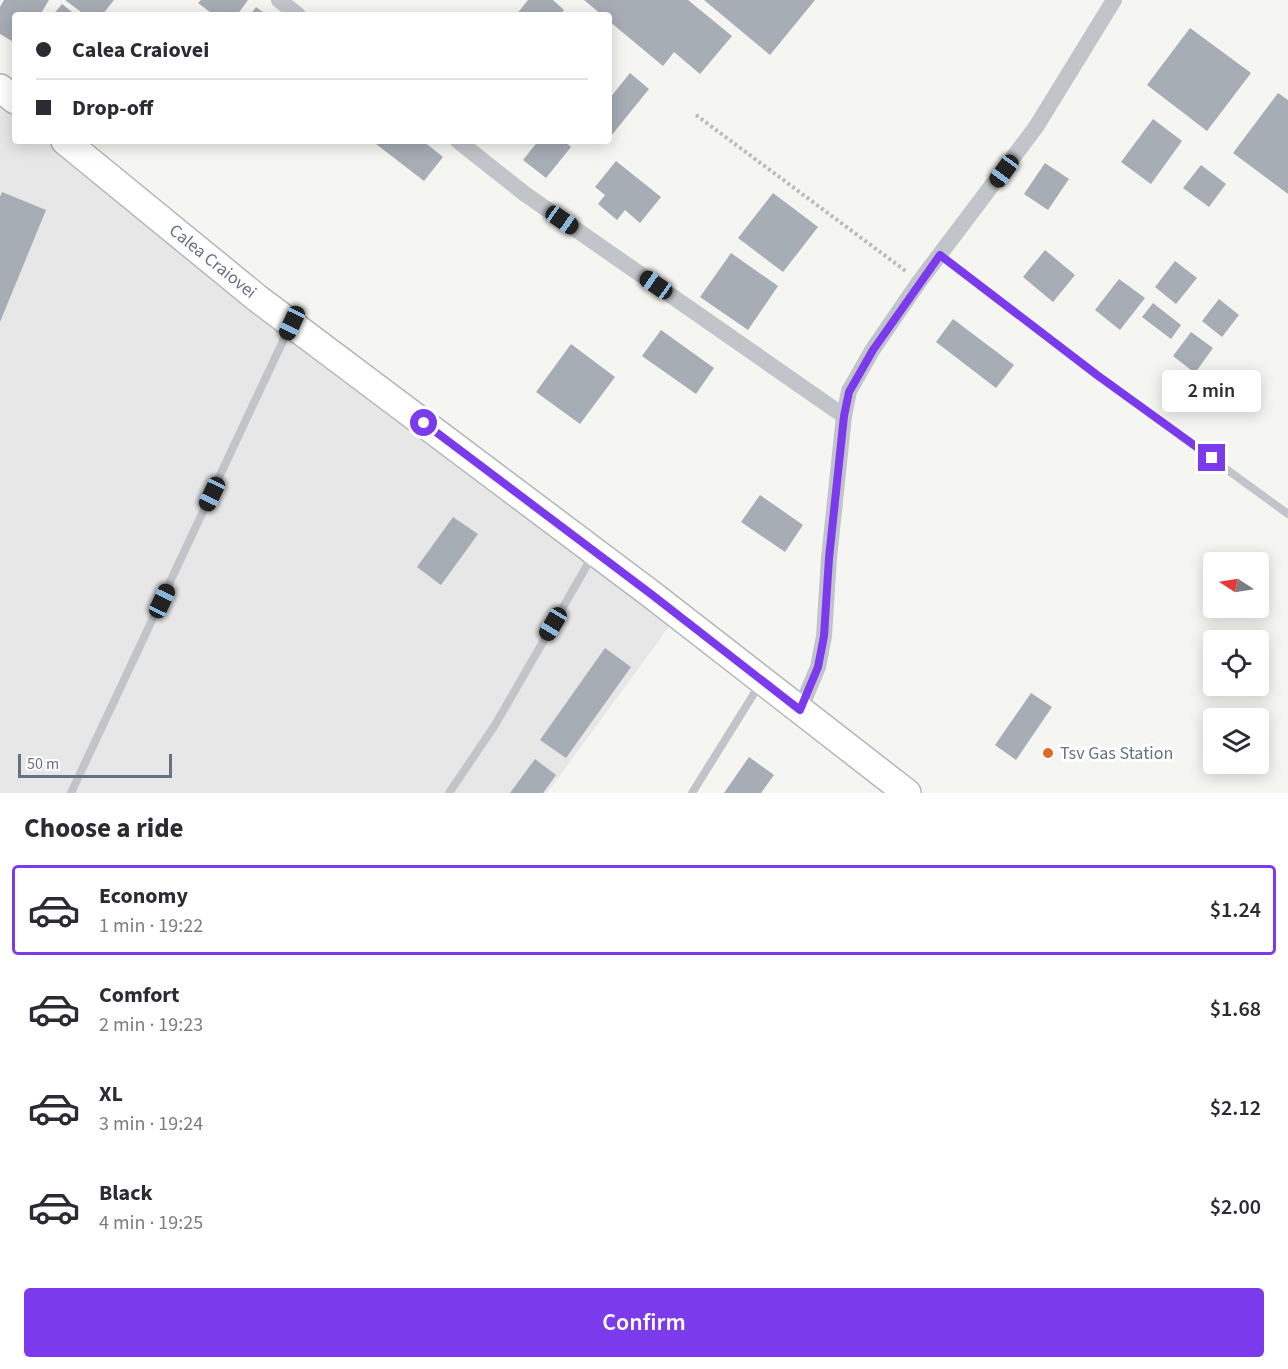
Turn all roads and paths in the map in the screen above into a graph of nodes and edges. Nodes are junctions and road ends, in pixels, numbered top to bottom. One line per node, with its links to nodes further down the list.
1 (279, 0): 3 (street)
2 (1114, 0): 9 (street)
3 (294, 12)
4 (0, 88): 5 (main road)
5 (12, 98)
6 (696, 114): 10 (path)
7 (69, 144): 11 (main road, Calea Craiovei)
8 (462, 144): 12 (street)
9 (940, 255): 10 (street); 13 (lane)
10 (920, 282): 12 (street)
11 (292, 323): 14 (main road, Calea Craiovei); 17 (lane)
12 (844, 416): 16 (street)
13 (1288, 514)
14 (595, 552): 15 (main road, Calea Craiovei); 18 (lane)
15 (762, 680): 16 (main road, Calea Craiovei); 19 (lane)
16 (800, 710): 20 (main road, Calea Craiovei)
17 (71, 793)
18 (449, 793)
19 (692, 793)
20 (907, 793)

